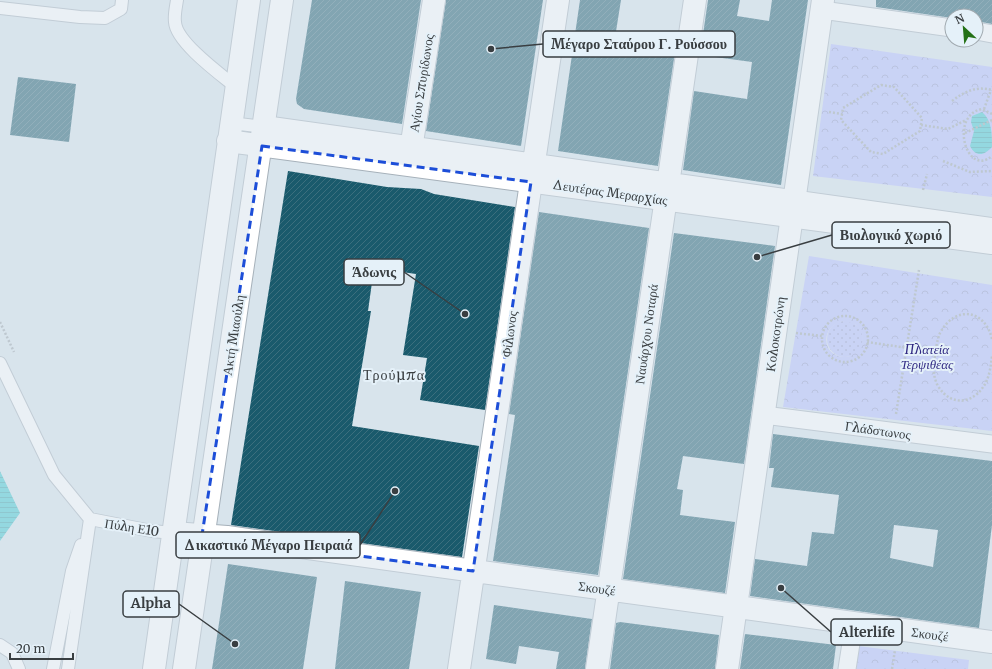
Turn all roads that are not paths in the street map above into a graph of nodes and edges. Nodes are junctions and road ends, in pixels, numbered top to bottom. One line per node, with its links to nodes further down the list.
1 (122, 0): 8 (lane)
2 (177, 0): 12 (lane)
3 (249, 0): 12 (street)
4 (282, 0): 14 (street, Ακτή Μιαούλη)
5 (434, 0): 15 (street, Αγίου Σπυρίδωνος)
6 (558, 0): 16 (street, Φίλωνος)
7 (695, 0): 17 (street, Ναυάρχου Νοταρά)
8 (0, 8)
9 (822, 9): 10 (street); 11 (lane); 18 (street, Κολοκοτρώνη)
10 (944, 27)
11 (935, 31)
12 (236, 87): 13 (street)
13 (229, 132): 14 (street, Δευτέρας Μεραρχίας); 25 (street)
14 (263, 137): 15 (street, Δευτέρας Μεραρχίας); 26 (street, Ακτή Μιαούλη)
15 (410, 156): 16 (street, Δευτέρας Μεραρχίας)
16 (533, 173): 17 (street, Δευτέρας Μεραρχίας); 27 (street, Φίλωνος)
17 (667, 192): 18 (street, Δευτέρας Μεραρχίας); 28 (street, Ναυάρχου Νοταρά)
18 (793, 209): 19 (street, Δευτέρας Μεραρχίας); 20 (street, Δευτέρας Μεραρχίας); 22 (street, Κολοκοτρώνη)
19 (992, 229)
20 (992, 243)
21 (0, 363): 24 (lane)
22 (764, 415): 23 (street, Γλάδστωνος); 29 (street, Κολοκοτρώνη)
23 (992, 444)
24 (90, 519): 25 (lane, Πύλη Ε10); 34 (lane); 35 (lane)
25 (173, 532): 26 (street, Σκουζέ); 36 (street)
26 (202, 535): 27 (street, Σκουζέ); 37 (street, Ακτή Μιαούλη)
27 (474, 571): 28 (street, Σκουζέ); 38 (street, Φίλωνος)
28 (609, 590): 29 (street, Σκουζέ); 39 (street, Ναυάρχου Νοταρά)
29 (736, 607): 30 (street, Σκουζέ); 40 (street, Κολοκοτρώνη)
30 (854, 624): 31 (street, Σκουζέ); 41 (street)
31 (992, 642)
32 (0, 645): 33 (lane)
33 (19, 669)
34 (53, 669)
35 (68, 669)
36 (154, 669)
37 (184, 669)
38 (459, 669)
39 (597, 669)
40 (728, 669)
41 (847, 669)

